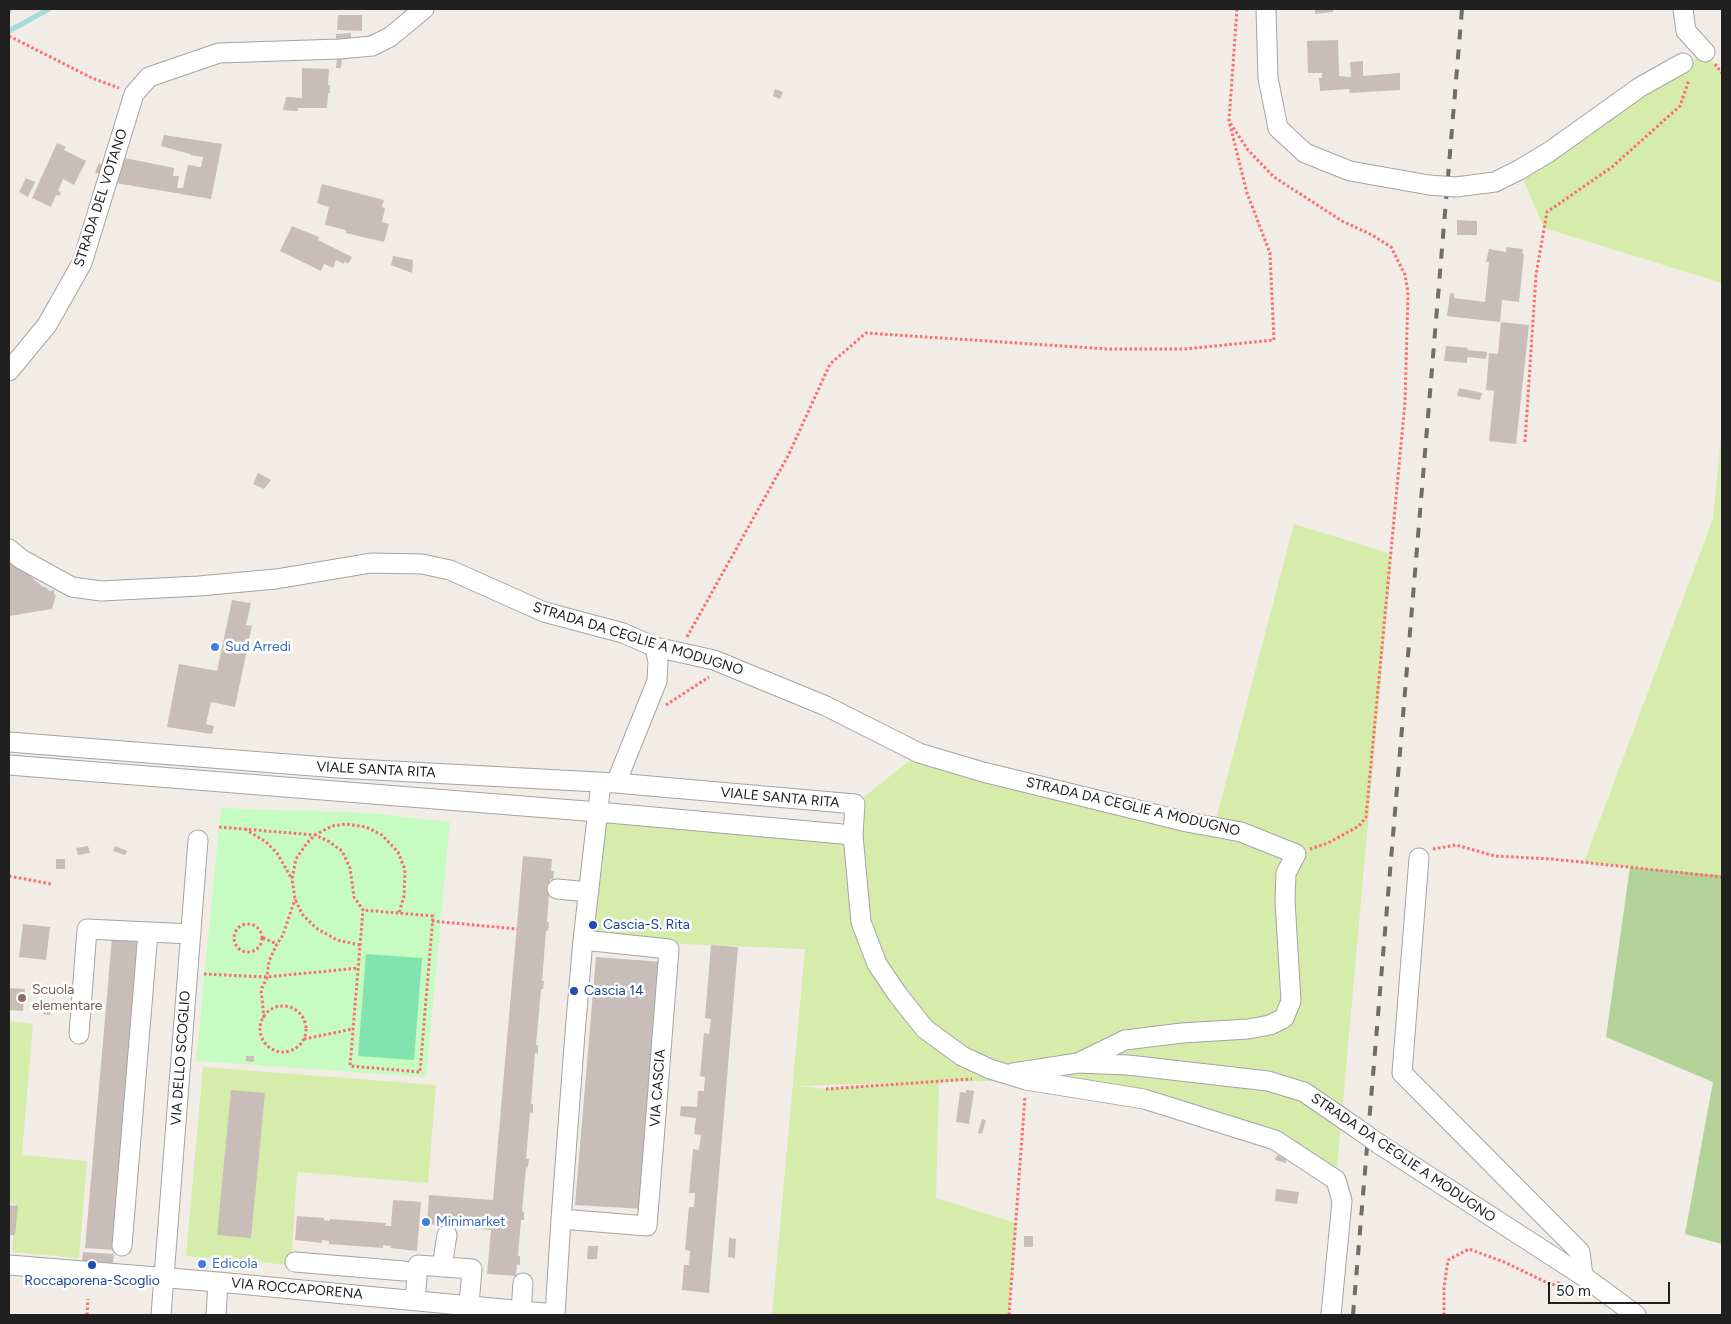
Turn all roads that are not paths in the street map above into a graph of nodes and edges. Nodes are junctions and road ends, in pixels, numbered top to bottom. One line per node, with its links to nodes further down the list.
1 (424, 9): 6 (street, STRADA DEL VOTANO)
2 (1266, 9): 5 (street, bridge)
3 (1683, 9): 4 (street)
4 (1705, 52)
5 (1683, 63)
6 (9, 371)
7 (9, 549): 8 (street, STRADA DA CEGLIE A MODUGNO)
8 (655, 647): 12 (street); 24 (street, STRADA DA CEGLIE A MODUGNO)
9 (9, 742): 11 (street, VIALE SANTA RITA)
10 (9, 765): 13 (street, VIALE SANTA RITA)
11 (341, 768): 12 (street, VIALE SANTA RITA); 13 (street)
12 (608, 783): 14 (street); 15 (street, VIALE SANTA RITA)
13 (339, 792): 14 (street, VIALE SANTA RITA)
14 (598, 812): 15 (street, VIALE SANTA RITA); 19 (street)
15 (853, 835): 25 (street)
16 (198, 840): 21 (street, VIA DELLO SCOGLIO)
17 (1419, 858): 34 (street)
18 (557, 889): 19 (street)
19 (589, 892): 22 (street)
20 (148, 932): 21 (street); 23 (street); 28 (street)
21 (191, 934): 35 (street, VIA DELLO SCOGLIO)
22 (584, 940): 26 (street); 26 (street, VIA CASCIA)
23 (79, 1034)
24 (1078, 1062): 25 (street); 34 (street, STRADA DA CEGLIE A MODUGNO, bridge)
25 (1007, 1074): 45 (street)
26 (561, 1219): 44 (street)
27 (447, 1236): 31 (street)
28 (122, 1246)
29 (295, 1262): 32 (street)
30 (9, 1265): 35 (street, VIA ROCCAPORENA)
31 (442, 1267): 39 (street); 40 (street)
32 (379, 1268): 33 (street); 38 (street)
33 (404, 1271)
34 (1583, 1276): 46 (street, STRADA DA CEGLIE A MODUGNO)
35 (164, 1277): 36 (street, VIA ROCCAPORENA); 42 (street, VIA DELLO SCOGLIO)
36 (218, 1282): 38 (street, VIA ROCCAPORENA); 43 (street)
37 (523, 1284): 41 (street)
38 (377, 1296): 39 (street, VIA ROCCAPORENA)
39 (415, 1300): 40 (street, VIA ROCCAPORENA)
40 (476, 1309): 41 (street, VIA ROCCAPORENA)
41 (521, 1310): 44 (street, VIA ROCCAPORENA)
42 (161, 1315)
43 (216, 1315)
44 (555, 1315)
45 (1331, 1315)
46 (1636, 1315)

